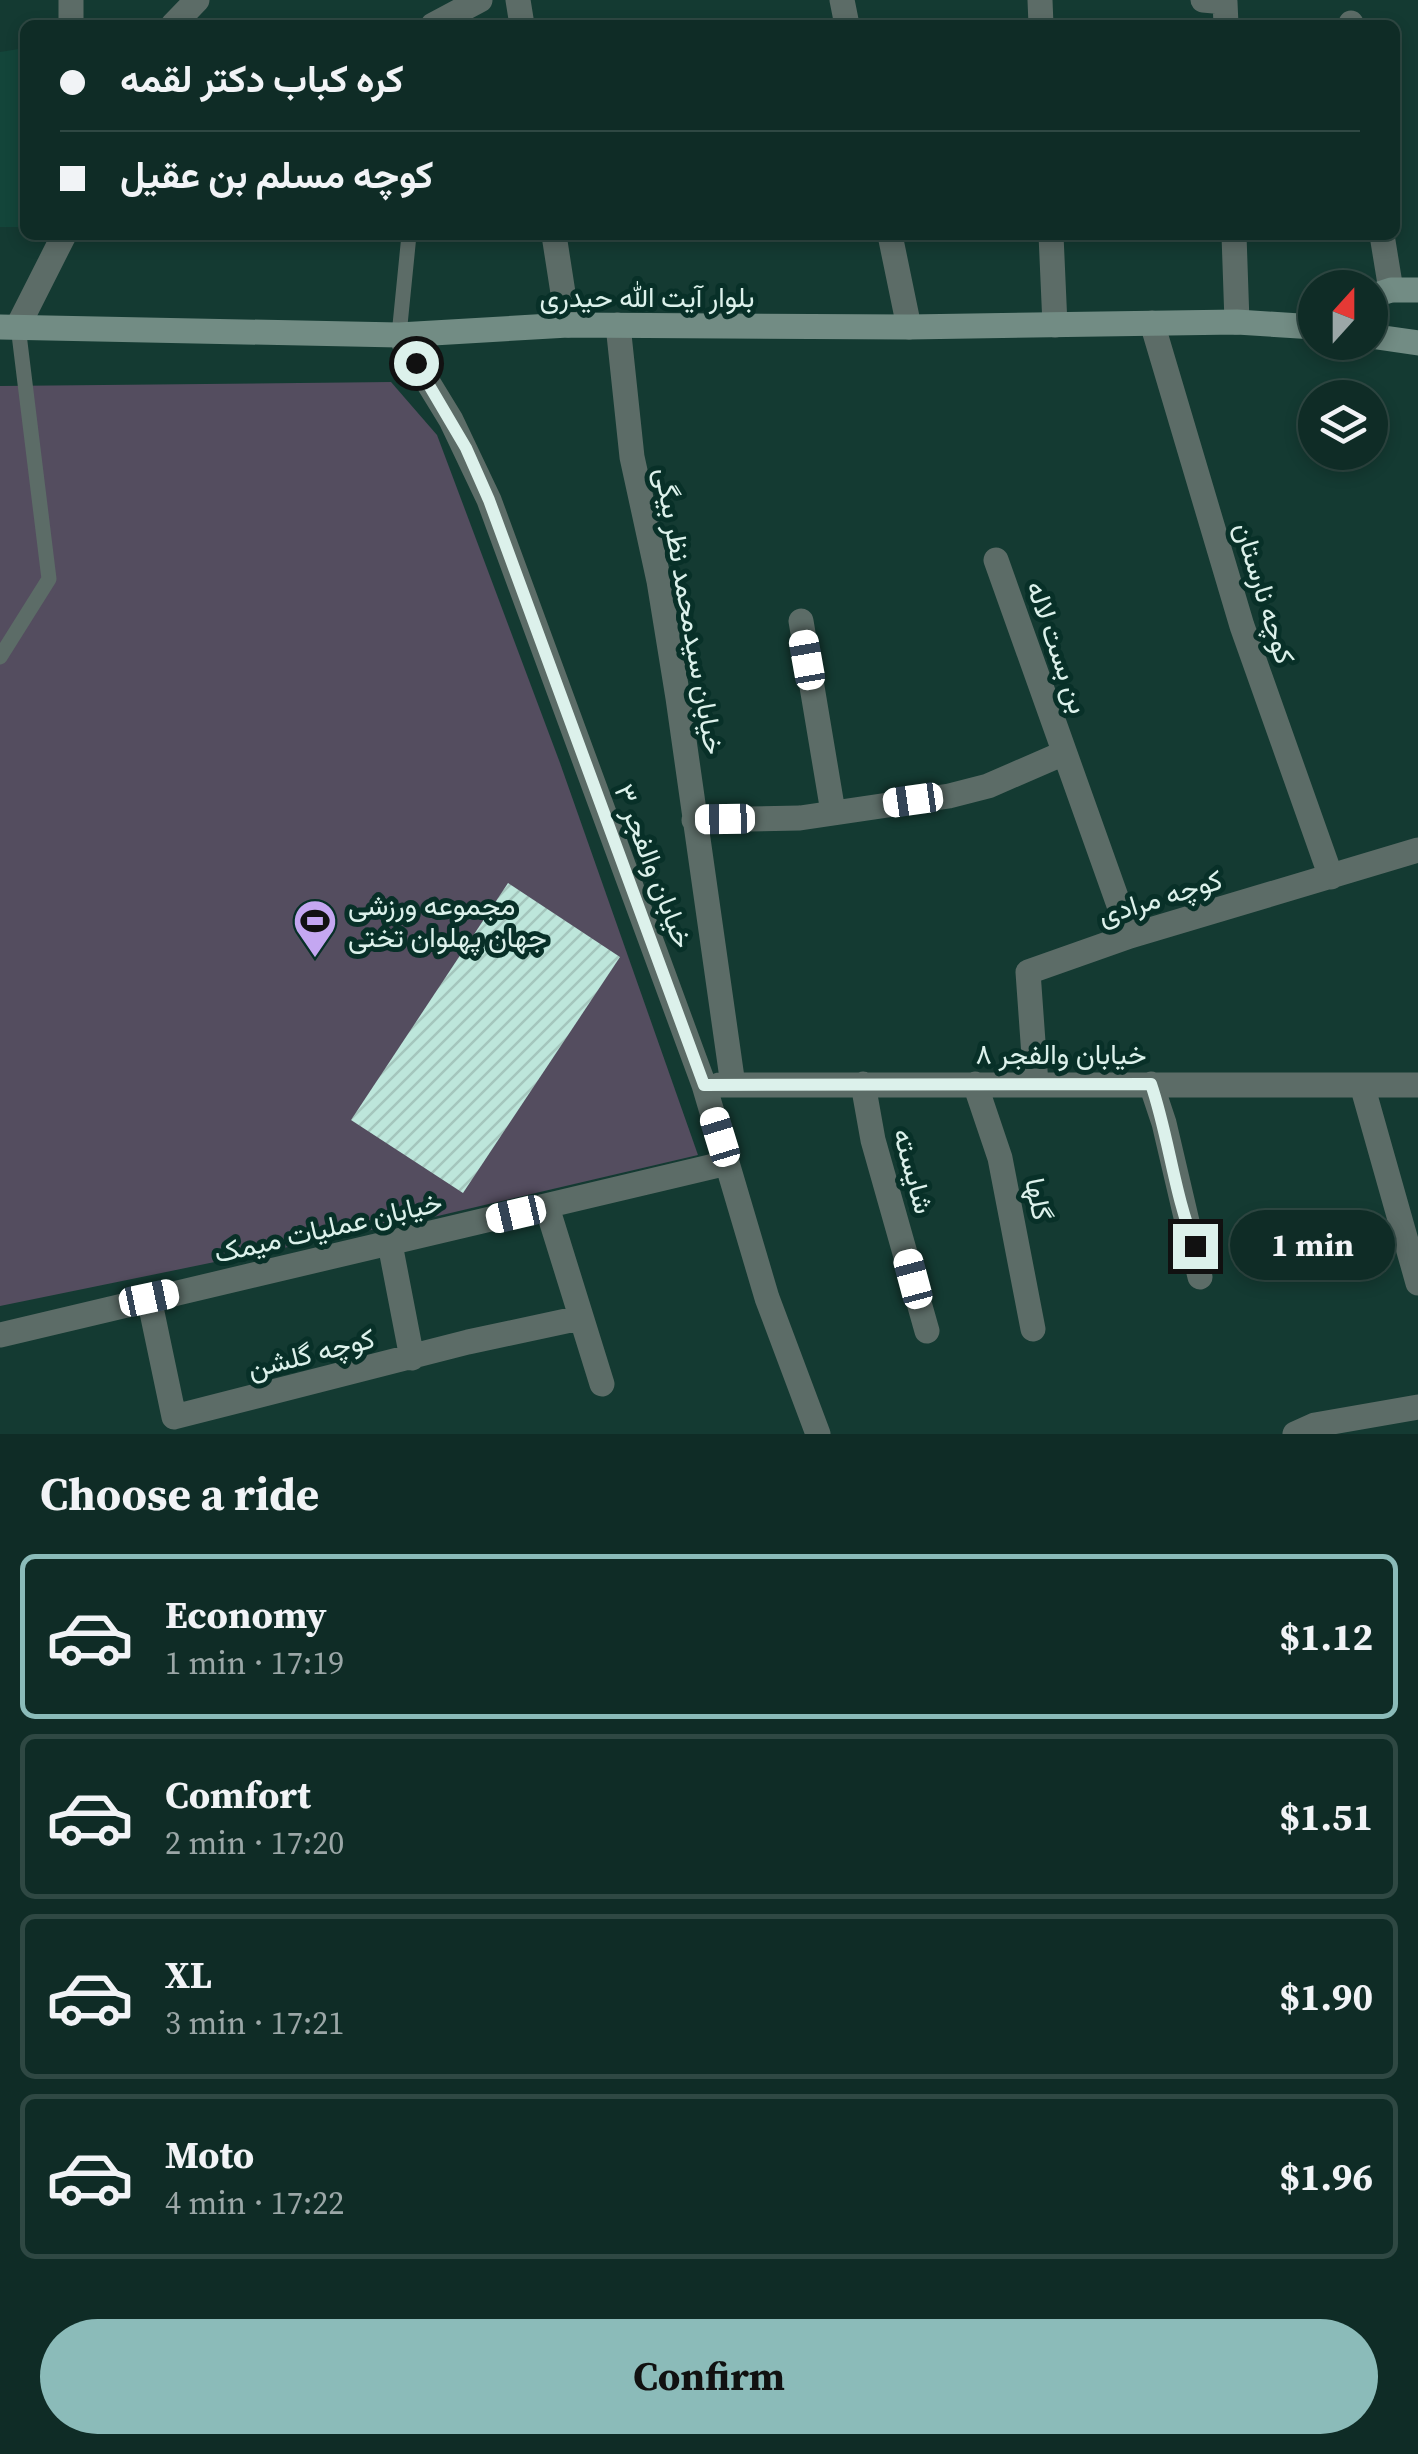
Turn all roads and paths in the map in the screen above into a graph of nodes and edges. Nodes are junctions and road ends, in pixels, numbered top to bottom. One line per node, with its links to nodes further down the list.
1 (197, 0): 4 (street)
2 (480, 0): 5 (street)
3 (1203, 0): 6 (street)
4 (178, 20)
5 (442, 20)
6 (1226, 20)
7 (61, 240): 21 (street)
8 (408, 240): 25 (lane)
9 (555, 240): 22 (street)
10 (891, 240): 24 (street)
11 (1051, 240): 20 (street)
12 (1234, 240): 17 (street)
13 (1382, 240): 14 (street)
14 (1381, 270)
15 (1418, 290): 16 (main road)
16 (1388, 292)
17 (1237, 322): 18 (main road, بلوار آیت الله حیدری); 19 (main road, بلوار آیت الله حیدری)
18 (1298, 322)
19 (1152, 323): 20 (main road, بلوار آیت الله حیدری); 35 (street, کوچه نارستان)
20 (1055, 324): 24 (main road, بلوار آیت الله حیدری)
21 (9, 326): 25 (main road, بلوار آیت الله حیدری); 30 (lane)
22 (568, 326): 23 (main road, بلوار آیت الله حیدری); 25 (main road, بلوار آیت الله حیدری)
23 (618, 326): 24 (main road, بلوار آیت الله حیدری); 33 (street, خیابان سیدمحمد نظر بیگی)
24 (909, 327)
25 (399, 334): 42 (street, خیابان والفجر ۳)
26 (1388, 339): 27 (main road)
27 (1418, 343)
28 (996, 560): 31 (street, بن بست لاله)
29 (801, 621): 32 (street)
30 (0, 656)
31 (1064, 753): 32 (street); 36 (street, بن بست لاله)
32 (833, 812): 33 (street)
33 (694, 820): 37 (street, خیابان سیدمحمد نظر بیگی)
34 (1418, 850): 35 (street, کوچه مرادی)
35 (1331, 877): 36 (street, کوچه مرادی)
36 (1130, 936): 40 (street, کوچه مرادی)
37 (733, 1084): 38 (street, خیابان والفجر ۸); 42 (street, خیابان والفجر ۸)
38 (863, 1084): 39 (street, خیابان والفجر ۸); 53 (street, شایسته)
39 (975, 1084): 40 (street, خیابان والفجر ۸); 52 (street, گلها)
40 (1036, 1084): 41 (street, خیابان والفجر ۸)
41 (1151, 1084): 43 (street, خیابان والفجر ۸); 48 (street)
42 (704, 1085): 45 (street, خیابان والفجر ۳)
43 (1362, 1085): 44 (street, خیابان والفجر ۸); 49 (street)
44 (1418, 1086)
45 (728, 1163): 46 (street, خیابان عملیات میمک); 58 (street, خیابان والفجر ۳)
46 (547, 1206): 47 (street, خیابان عملیات میمک); 51 (street)
47 (390, 1244): 50 (street, خیابان عملیات میمک); 55 (street)
48 (1200, 1277)
49 (1418, 1283)
50 (149, 1298): 54 (street, خیابان عملیات میمک); 55 (street, کوچه گلشن)
51 (580, 1318): 55 (street, کوچه گلشن); 56 (street)
52 (1033, 1329)
53 (927, 1330)
54 (0, 1335)
55 (412, 1358)
56 (602, 1384)
57 (1418, 1407): 59 (street)
58 (818, 1434)
59 (1298, 1434)

